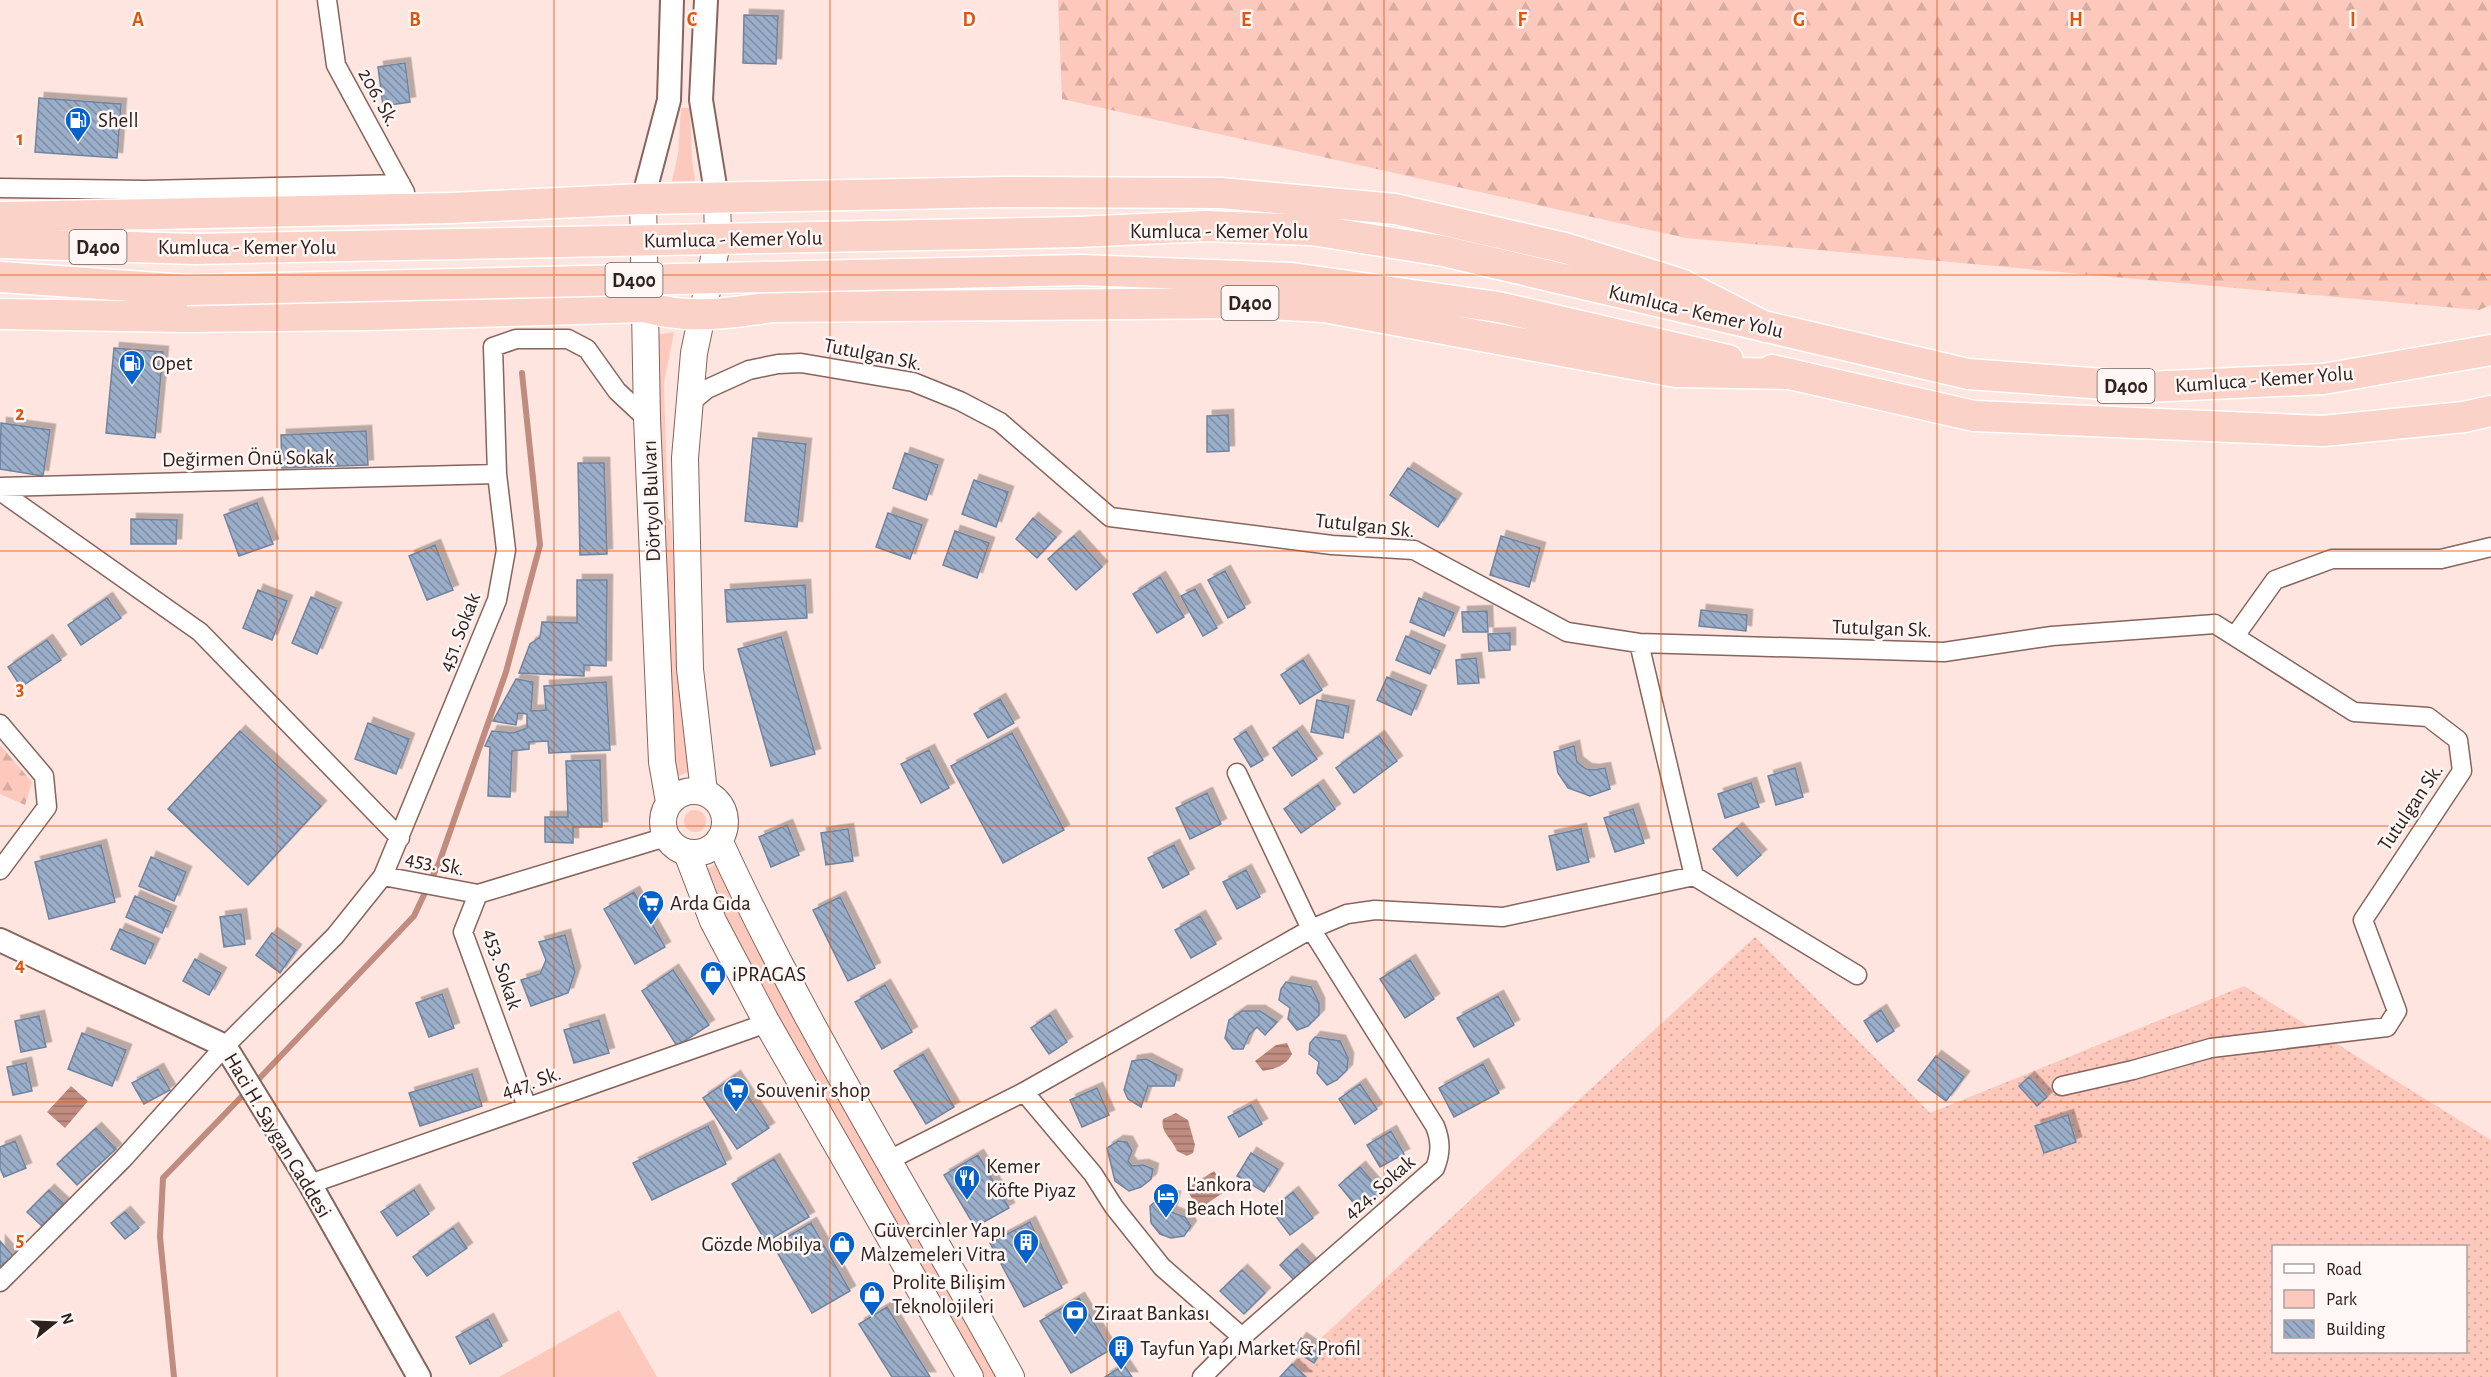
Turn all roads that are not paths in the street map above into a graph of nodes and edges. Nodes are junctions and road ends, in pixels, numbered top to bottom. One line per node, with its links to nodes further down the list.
1 (327, 0): 7 (street, 206. Sk.)
2 (672, 0): 4 (street)
3 (706, 0): 5 (street)
4 (669, 100): 5 (street); 9 (street)
5 (701, 100): 8 (street)
6 (0, 188): 7 (street)
7 (407, 196): 9 (highway); 10 (highway)
8 (717, 198): 9 (highway); 15 (main road, Dörtyol Bulvarı); 16 (highway)
9 (643, 199): 13 (main road, Dörtyol Bulvarı)
10 (0, 217)
11 (0, 243): 16 (highway, Kumluca - Kemer Yolu / D400, bridge)
12 (0, 277): 18 (highway, Kumluca - Kemer Yolu / D400, bridge)
13 (645, 307): 14 (highway, Kumluca - Kemer Yolu / D400); 15 (highway, Kumluca - Kemer Yolu / D400); 21 (main road, Dörtyol Bulvarı)
14 (0, 314)
15 (703, 316): 18 (highway, Kumluca - Kemer Yolu / D400); 19 (main road, Dörtyol Bulvarı)
16 (1765, 327): 17 (highway, Kumluca - Kemer Yolu / D400)
17 (2491, 350)
18 (1791, 375): 20 (highway, Kumluca - Kemer Yolu / D400)
19 (690, 403): 26 (street, Tutulgan Sk.); 29 (main road, Dörtyol Bulvarı)
20 (2491, 411)
21 (647, 419): 22 (street, 451. Sokak); 30 (main road, Dörtyol Bulvarı)
22 (497, 474): 23 (street, Değirmen Önü Sokak); 32 (street, 451. Sokak)
23 (0, 489): 32 (street)
24 (2491, 547): 25 (street)
25 (2235, 636): 26 (street, Tutulgan Sk.); 44 (street, Tutulgan Sk.)
26 (1639, 643): 37 (street)
27 (0, 724): 35 (street)
28 (1237, 772): 39 (street, 424. Sokak)
29 (704, 792): 30 (main road); 33 (main road)
30 (669, 802): 31 (main road)
31 (666, 837): 34 (main road); 38 (street)
32 (400, 838): 36 (street, 451. Sokak)
33 (720, 840): 34 (main road); 47 (main road)
34 (687, 853): 42 (main road)
35 (0, 870)
36 (383, 876): 38 (street, 453. Sk.); 43 (street, 451. Sokak)
37 (1694, 876): 39 (street); 41 (street)
38 (478, 894): 46 (street, 453. Sokak)
39 (1311, 929): 45 (street); 50 (street, 424. Sokak)
40 (0, 940): 43 (street, Haci H. Saygan Caddesi)
41 (1857, 975)
42 (767, 1023): 46 (street, 447. Sk.); 52 (main road)
43 (225, 1046): 48 (street, Haci H. Saygan Caddesi); 49 (street, 451. Sokak)
44 (2062, 1086)
45 (1024, 1092): 47 (street); 50 (street)
46 (527, 1107): 48 (street, 447. Sk.)
47 (889, 1160): 53 (main road)
48 (310, 1184): 51 (street, Haci H. Saygan Caddesi)
49 (0, 1281)
50 (1242, 1337): 54 (street, 424. Sokak)
51 (419, 1377)
52 (970, 1377)
53 (1011, 1377)
54 (1202, 1377)

